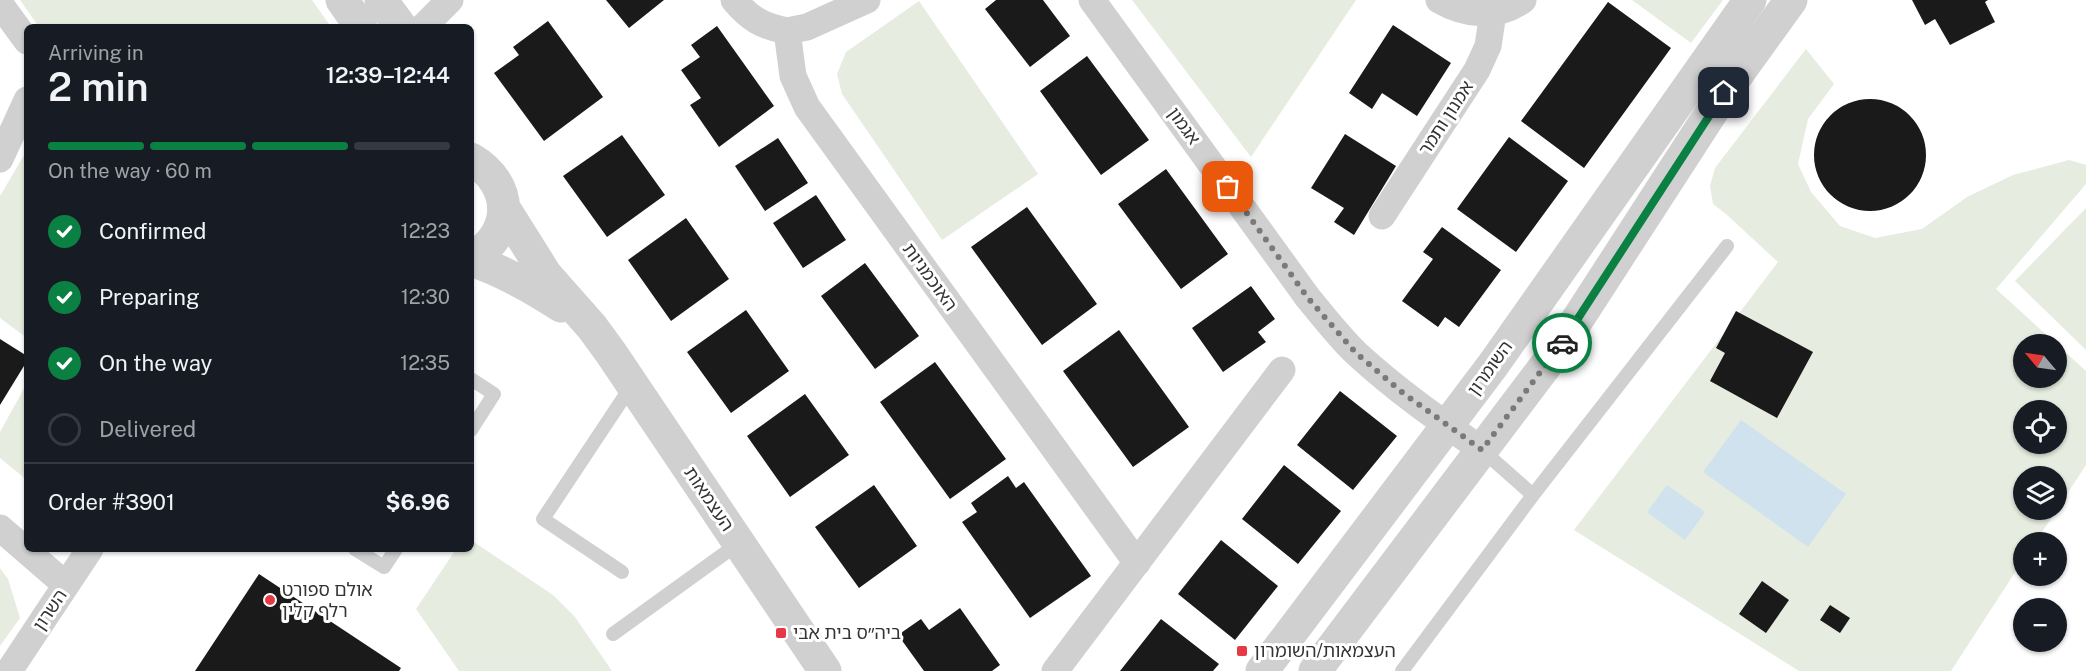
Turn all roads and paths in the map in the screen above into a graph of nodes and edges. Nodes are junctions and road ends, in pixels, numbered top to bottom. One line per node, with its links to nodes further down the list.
1 (342, 0): 13 (street)
2 (381, 0): 14 (street)
3 (450, 0): 15 (street)
4 (734, 0): 16 (street)
5 (867, 0): 16 (street)
6 (1092, 0): 31 (street, אגמון)
7 (1439, 0): 12 (street)
8 (1523, 0): 12 (street)
9 (1750, 0): 31 (street, השומרון)
10 (1791, 0): 32 (street)
11 (0, 4): 17 (street)
12 (1493, 13): 22 (street, אמנון ותמר)
13 (359, 24)
14 (399, 24)
15 (426, 24)
16 (787, 31): 41 (street, האוכמניות)
17 (24, 37)
18 (24, 107): 20 (street)
19 (475, 157): 21 (street, העצמאות)
20 (0, 159)
21 (504, 208): 24 (street); 26 (street, העצמאות)
22 (1382, 216)
23 (1727, 246): 33 (lane)
24 (474, 257)
25 (474, 260): 26 (street, העצמאות)
26 (592, 327): 29 (street, העצמאות)
27 (1282, 370): 41 (street)
28 (474, 381): 30 (lane)
29 (632, 385): 35 (street, העצמאות); 42 (lane)
30 (474, 425)
31 (1448, 426): 32 (street, אגמון); 48 (street, השומרון)
32 (1482, 450): 33 (lane); 49 (street)
33 (1533, 495): 50 (lane)
34 (0, 528): 36 (street)
35 (739, 543): 44 (lane); 46 (street, העצמאות)
36 (24, 549)
37 (28, 552): 43 (street)
38 (88, 552): 43 (street, השרון)
39 (360, 552): 40 (lane)
40 (394, 552)
41 (1137, 563): 47 (street)
42 (622, 572)
43 (66, 585): 45 (street, השרון)
44 (613, 634)
45 (9, 671)
46 (825, 671)
47 (1055, 671)
48 (1262, 671)
49 (1315, 671)
50 (1402, 671)

